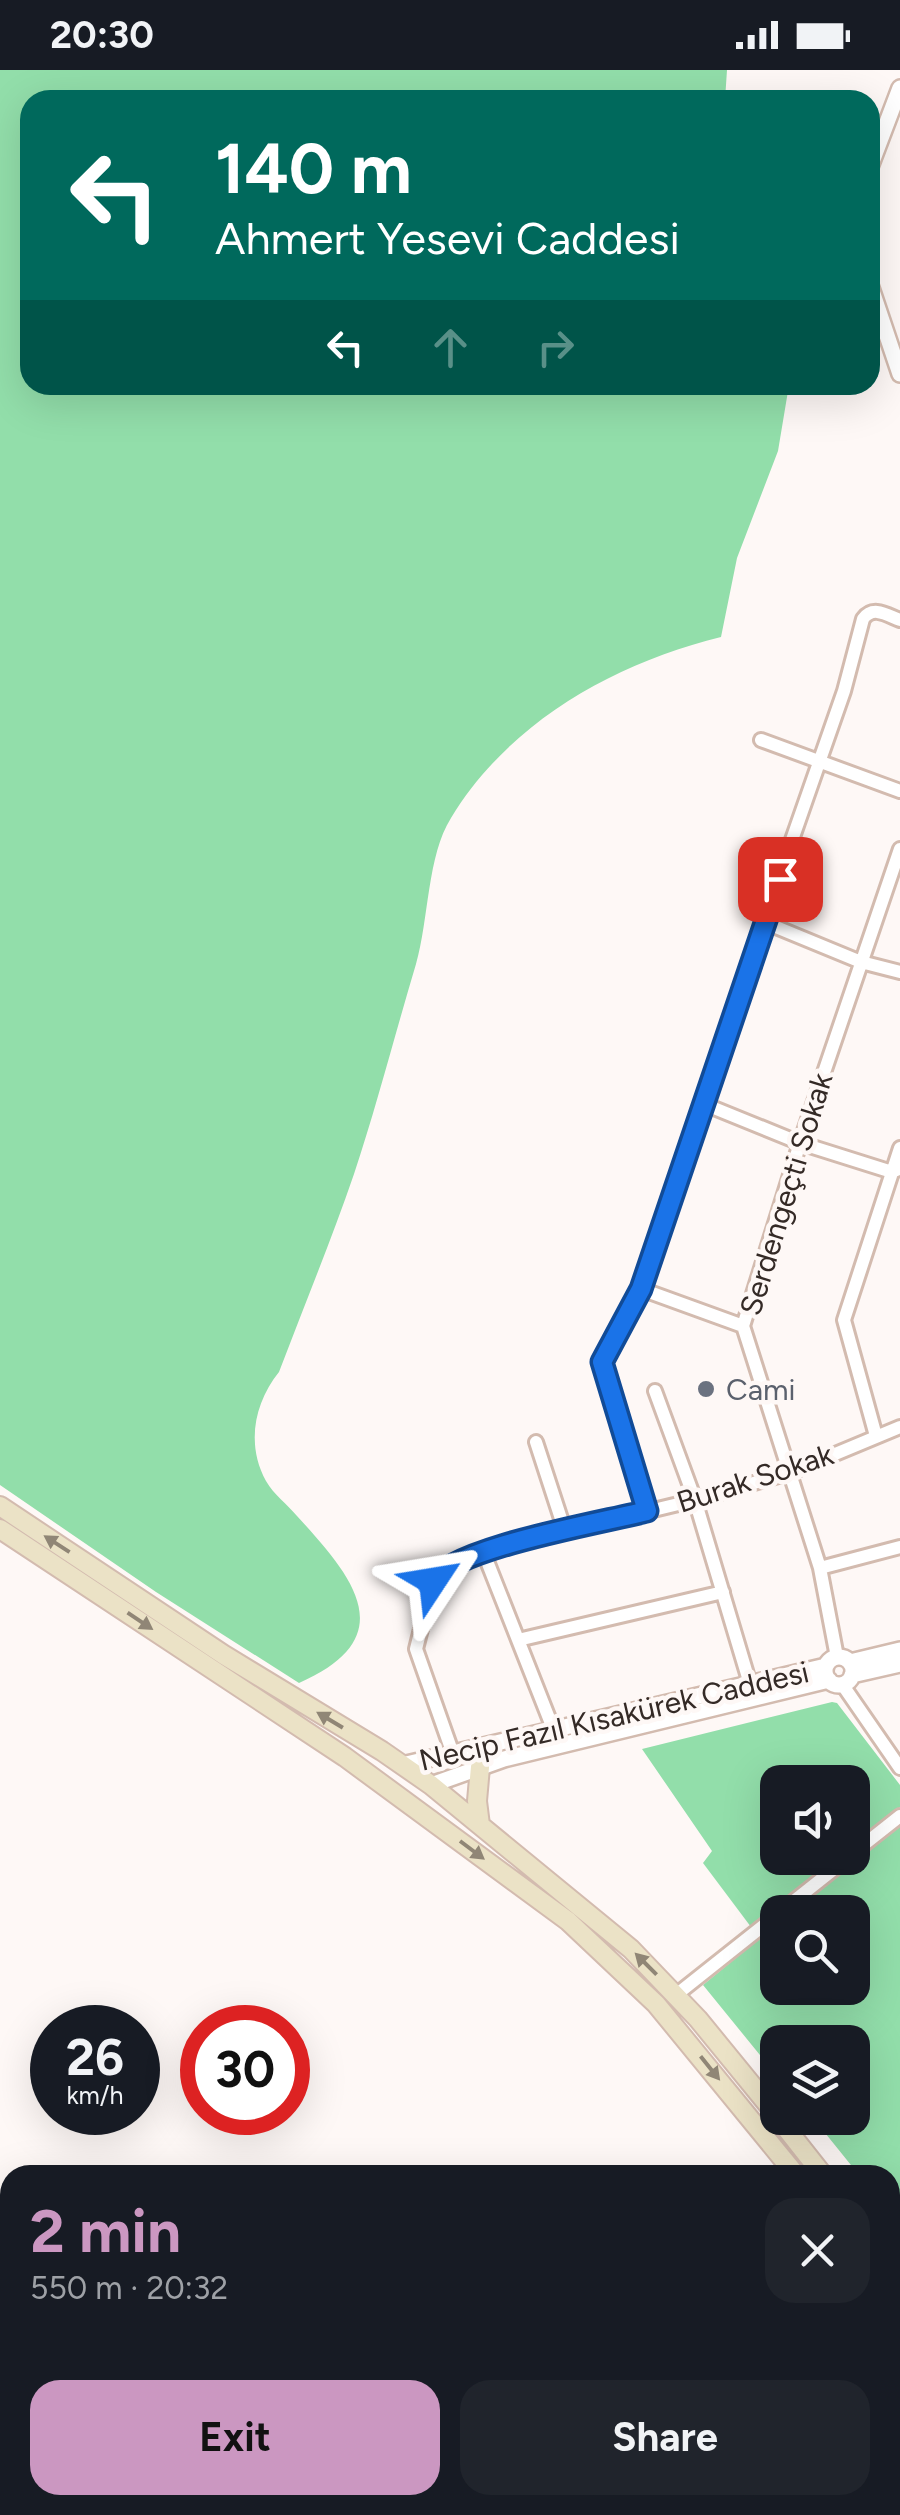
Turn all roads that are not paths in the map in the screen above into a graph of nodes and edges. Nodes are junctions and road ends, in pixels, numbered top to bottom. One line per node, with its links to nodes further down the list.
1 (900, 88): 2 (street)
2 (880, 141)
3 (880, 315): 4 (street)
4 (900, 374)
5 (900, 620): 7 (street)
6 (761, 740): 7 (street)
7 (820, 760): 8 (street); 10 (street)
8 (900, 790)
9 (900, 849): 11 (street, Serdengeçti Sokak)
10 (764, 922): 11 (street); 13 (street)
11 (862, 962): 12 (street); 14 (street, Serdengeçti Sokak)
12 (900, 972)
13 (704, 1104): 14 (street); 17 (street)
14 (800, 1143): 16 (street); 18 (street, Serdengeçti Sokak)
15 (900, 1148): 16 (street)
16 (896, 1170): 21 (street)
17 (641, 1289): 18 (street); 26 (street)
18 (743, 1326): 23 (street, Serdengeçti Sokak)
19 (655, 1391): 24 (street)
20 (900, 1427): 21 (street, Burak Sokak)
21 (876, 1436): 23 (street, Burak Sokak)
22 (536, 1442): 28 (street)
23 (792, 1472): 24 (street, Burak Sokak); 31 (street, Serdengeçti Sokak)
24 (695, 1500): 26 (street, Burak Sokak); 32 (street)
25 (0, 1506): 40 (main road, one-way to 25)
26 (647, 1511): 28 (street, Burak Sokak)
27 (0, 1529): 44 (main road, one-way to 44)
28 (564, 1531): 30 (street, Burak Sokak)
29 (900, 1547): 31 (street)
30 (482, 1551): 33 (street); 39 (street, Burak Sokak)
31 (820, 1568): 36 (street, Serdengeçti Sokak)
32 (723, 1592): 33 (street); 37 (street)
33 (518, 1640): 38 (street)
34 (900, 1650): 36 (street, Necip Fazıl Kısakürek Caddesi)
35 (900, 1664): 36 (street, Necip Fazıl Kısakürek Caddesi)
36 (839, 1670): 37 (street, Necip Fazıl Kısakürek Caddesi); 41 (street, Necip Fazıl Kısakürek Caddesi); 42 (street)
37 (750, 1684): 38 (street, Necip Fazıl Kısakürek Caddesi)
38 (554, 1731): 39 (street, Necip Fazıl Kısakürek Caddesi)
39 (453, 1754): 40 (street, Necip Fazıl Kısakürek Caddesi)
40 (402, 1765): 43 (main road); 44 (main road)
41 (480, 1767): 43 (street, Necip Fazıl Kısakürek Caddesi); 47 (main road)
42 (900, 1768)
43 (430, 1785): 45 (main road); 47 (main road)
44 (386, 1786): 45 (main road)
45 (414, 1806): 55 (main road, one-way to 55)
46 (900, 1816): 48 (street)
47 (480, 1825): 52 (main road, one-way to 47)
48 (870, 1840)
49 (826, 1875): 50 (street)
50 (801, 1895)
51 (760, 1928): 52 (street)
52 (676, 1995): 53 (main road)
53 (760, 2095)
54 (792, 2135): 56 (main road)
55 (788, 2165)
56 (815, 2165)

